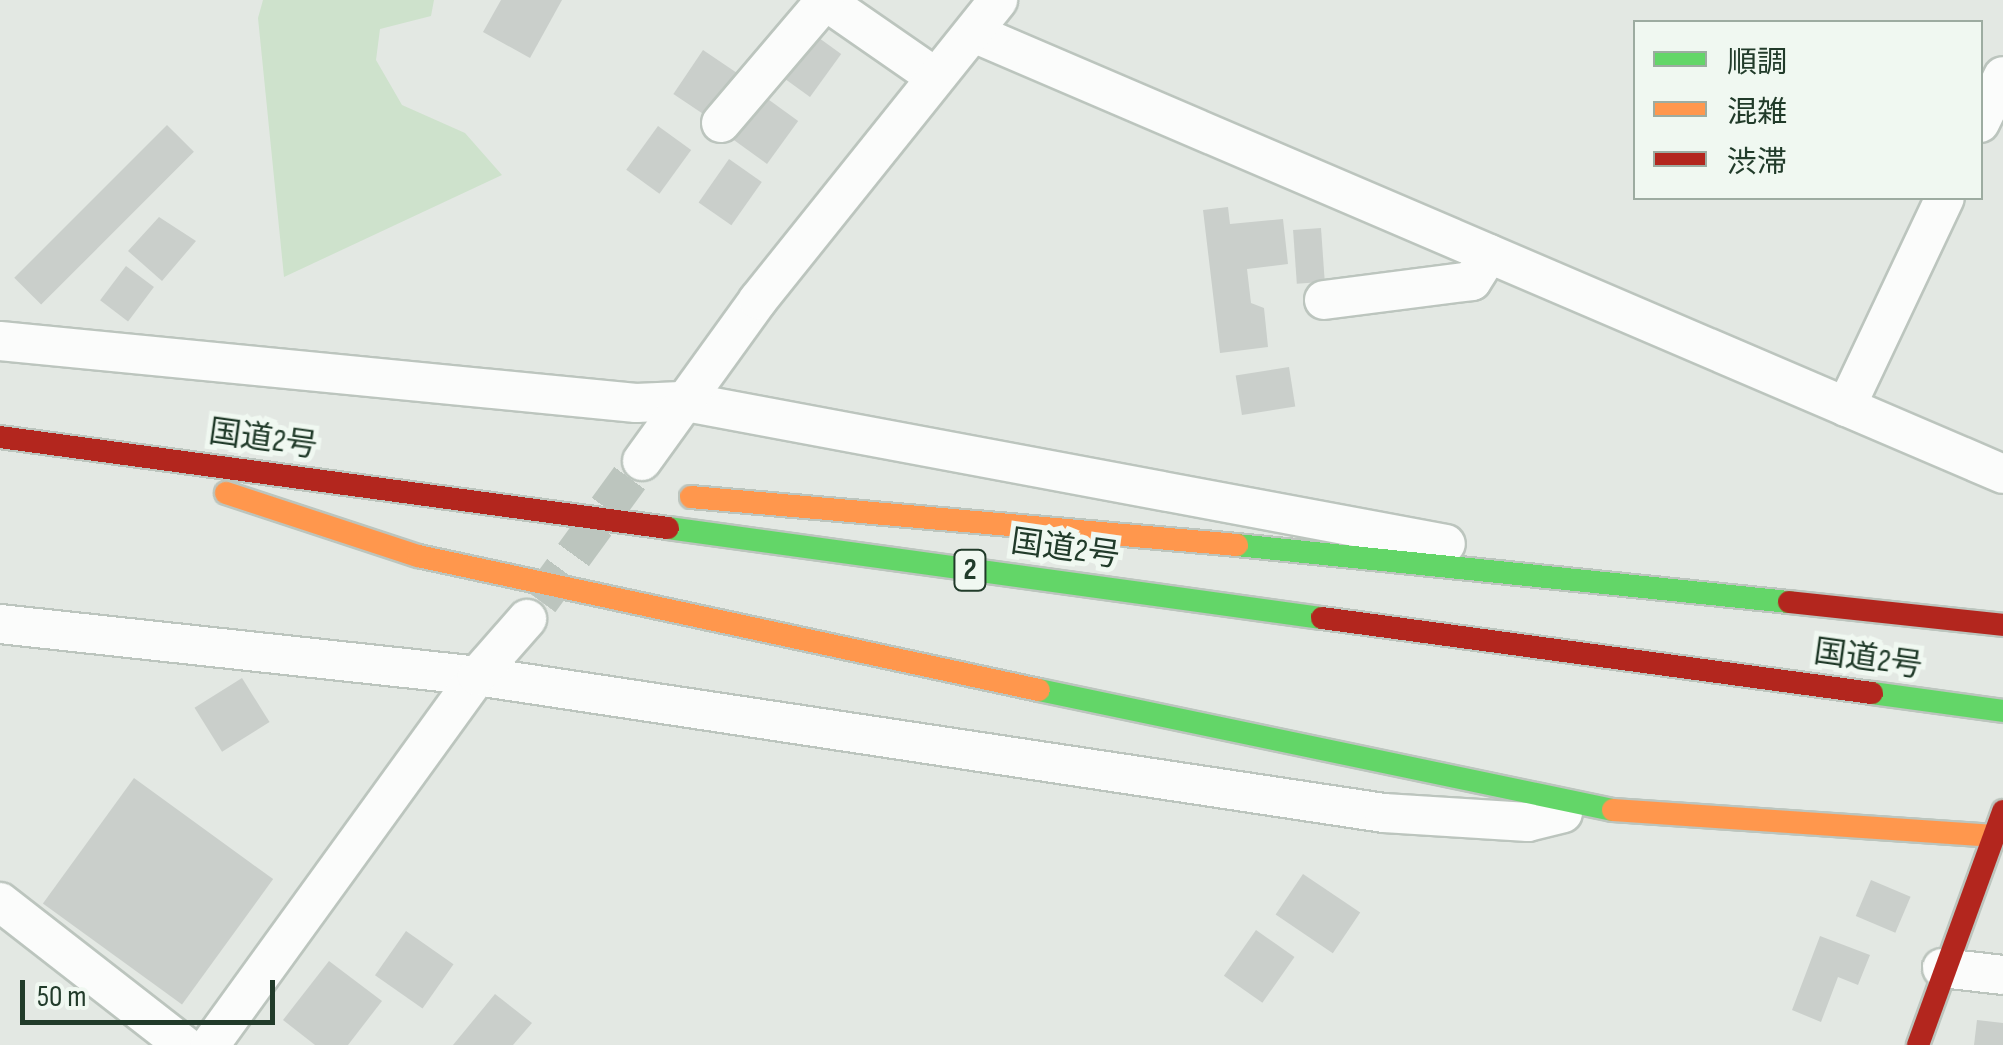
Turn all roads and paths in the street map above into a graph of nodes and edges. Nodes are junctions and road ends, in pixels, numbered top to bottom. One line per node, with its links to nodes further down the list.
1 (825, 0): 5 (street); 7 (street)
2 (998, 0): 3 (street)
3 (976, 34): 5 (street); 9 (street)
4 (2003, 76): 6 (street)
5 (934, 77): 12 (street)
6 (1983, 117)
7 (721, 123)
8 (1944, 200): 13 (street)
9 (1489, 254): 10 (street); 13 (street)
10 (1324, 300)
11 (0, 341): 12 (street)
12 (681, 402): 16 (street); 20 (street)
13 (1846, 407): 17 (street)
14 (0, 437): 15 (main road, 国道2号 / 2)
15 (94, 450): 18 (main road); 25 (main road, 国道2号 / 2); 26 (main road)
16 (642, 462)
17 (2003, 474)
18 (531, 484)
19 (670, 495): 20 (main road)
20 (1600, 582): 23 (main road)
21 (527, 619): 24 (street)
22 (0, 624): 24 (street)
23 (2003, 624)
24 (476, 676): 26 (street); 32 (street)
25 (2003, 711)
26 (1585, 808): 27 (main road)
27 (1999, 829): 29 (main road)
28 (0, 902): 31 (street)
29 (1942, 968): 30 (street); 33 (main road)
30 (2003, 975)
31 (184, 1045)
32 (210, 1045)
33 (1918, 1045)

